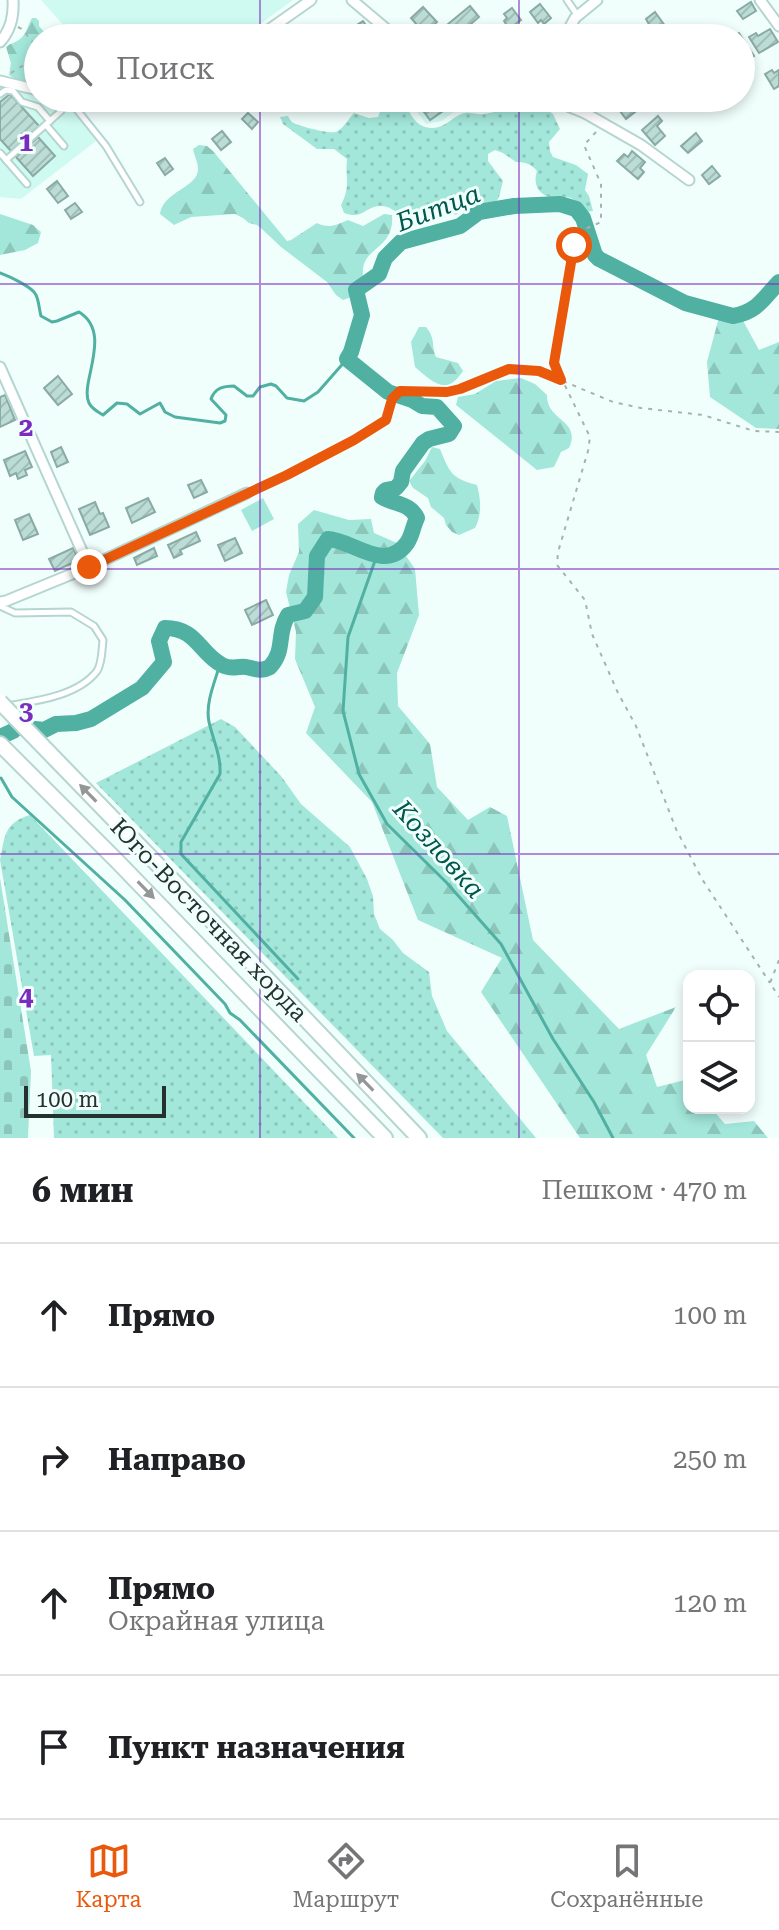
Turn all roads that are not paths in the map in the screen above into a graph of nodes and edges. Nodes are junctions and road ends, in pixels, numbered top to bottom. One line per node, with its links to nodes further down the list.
1 (13, 0): 12 (street)
2 (311, 0): 8 (street)
3 (352, 0): 9 (street)
4 (567, 0): 7 (lane)
5 (597, 0): 7 (street)
6 (760, 0): 11 (street)
7 (578, 16): 10 (street)
8 (277, 24)
9 (380, 24)
10 (573, 24)
11 (779, 26)
12 (0, 42)
13 (0, 81): 14 (street)
14 (24, 87)
15 (0, 94): 16 (lane)
16 (24, 103)
17 (41, 112): 21 (lane)
18 (60, 112): 21 (lane)
19 (79, 112): 27 (lane)
20 (585, 113): 25 (street)
21 (48, 123): 22 (lane); 24 (lane)
22 (64, 146)
23 (0, 153): 24 (lane)
24 (6, 160): 26 (lane)
25 (689, 180)
26 (27, 184)
27 (140, 202)
28 (1, 371): 30 (street)
29 (247, 493): 30 (street)
30 (89, 567): 31 (street)
31 (0, 604): 32 (lane)
32 (0, 704): 35 (main road, Юго-Восточная хорда, one-way to 32, bridge)
33 (0, 744): 34 (main road, Юго-Восточная хорда, one-way to 34)
34 (385, 1138)
35 (419, 1138)

